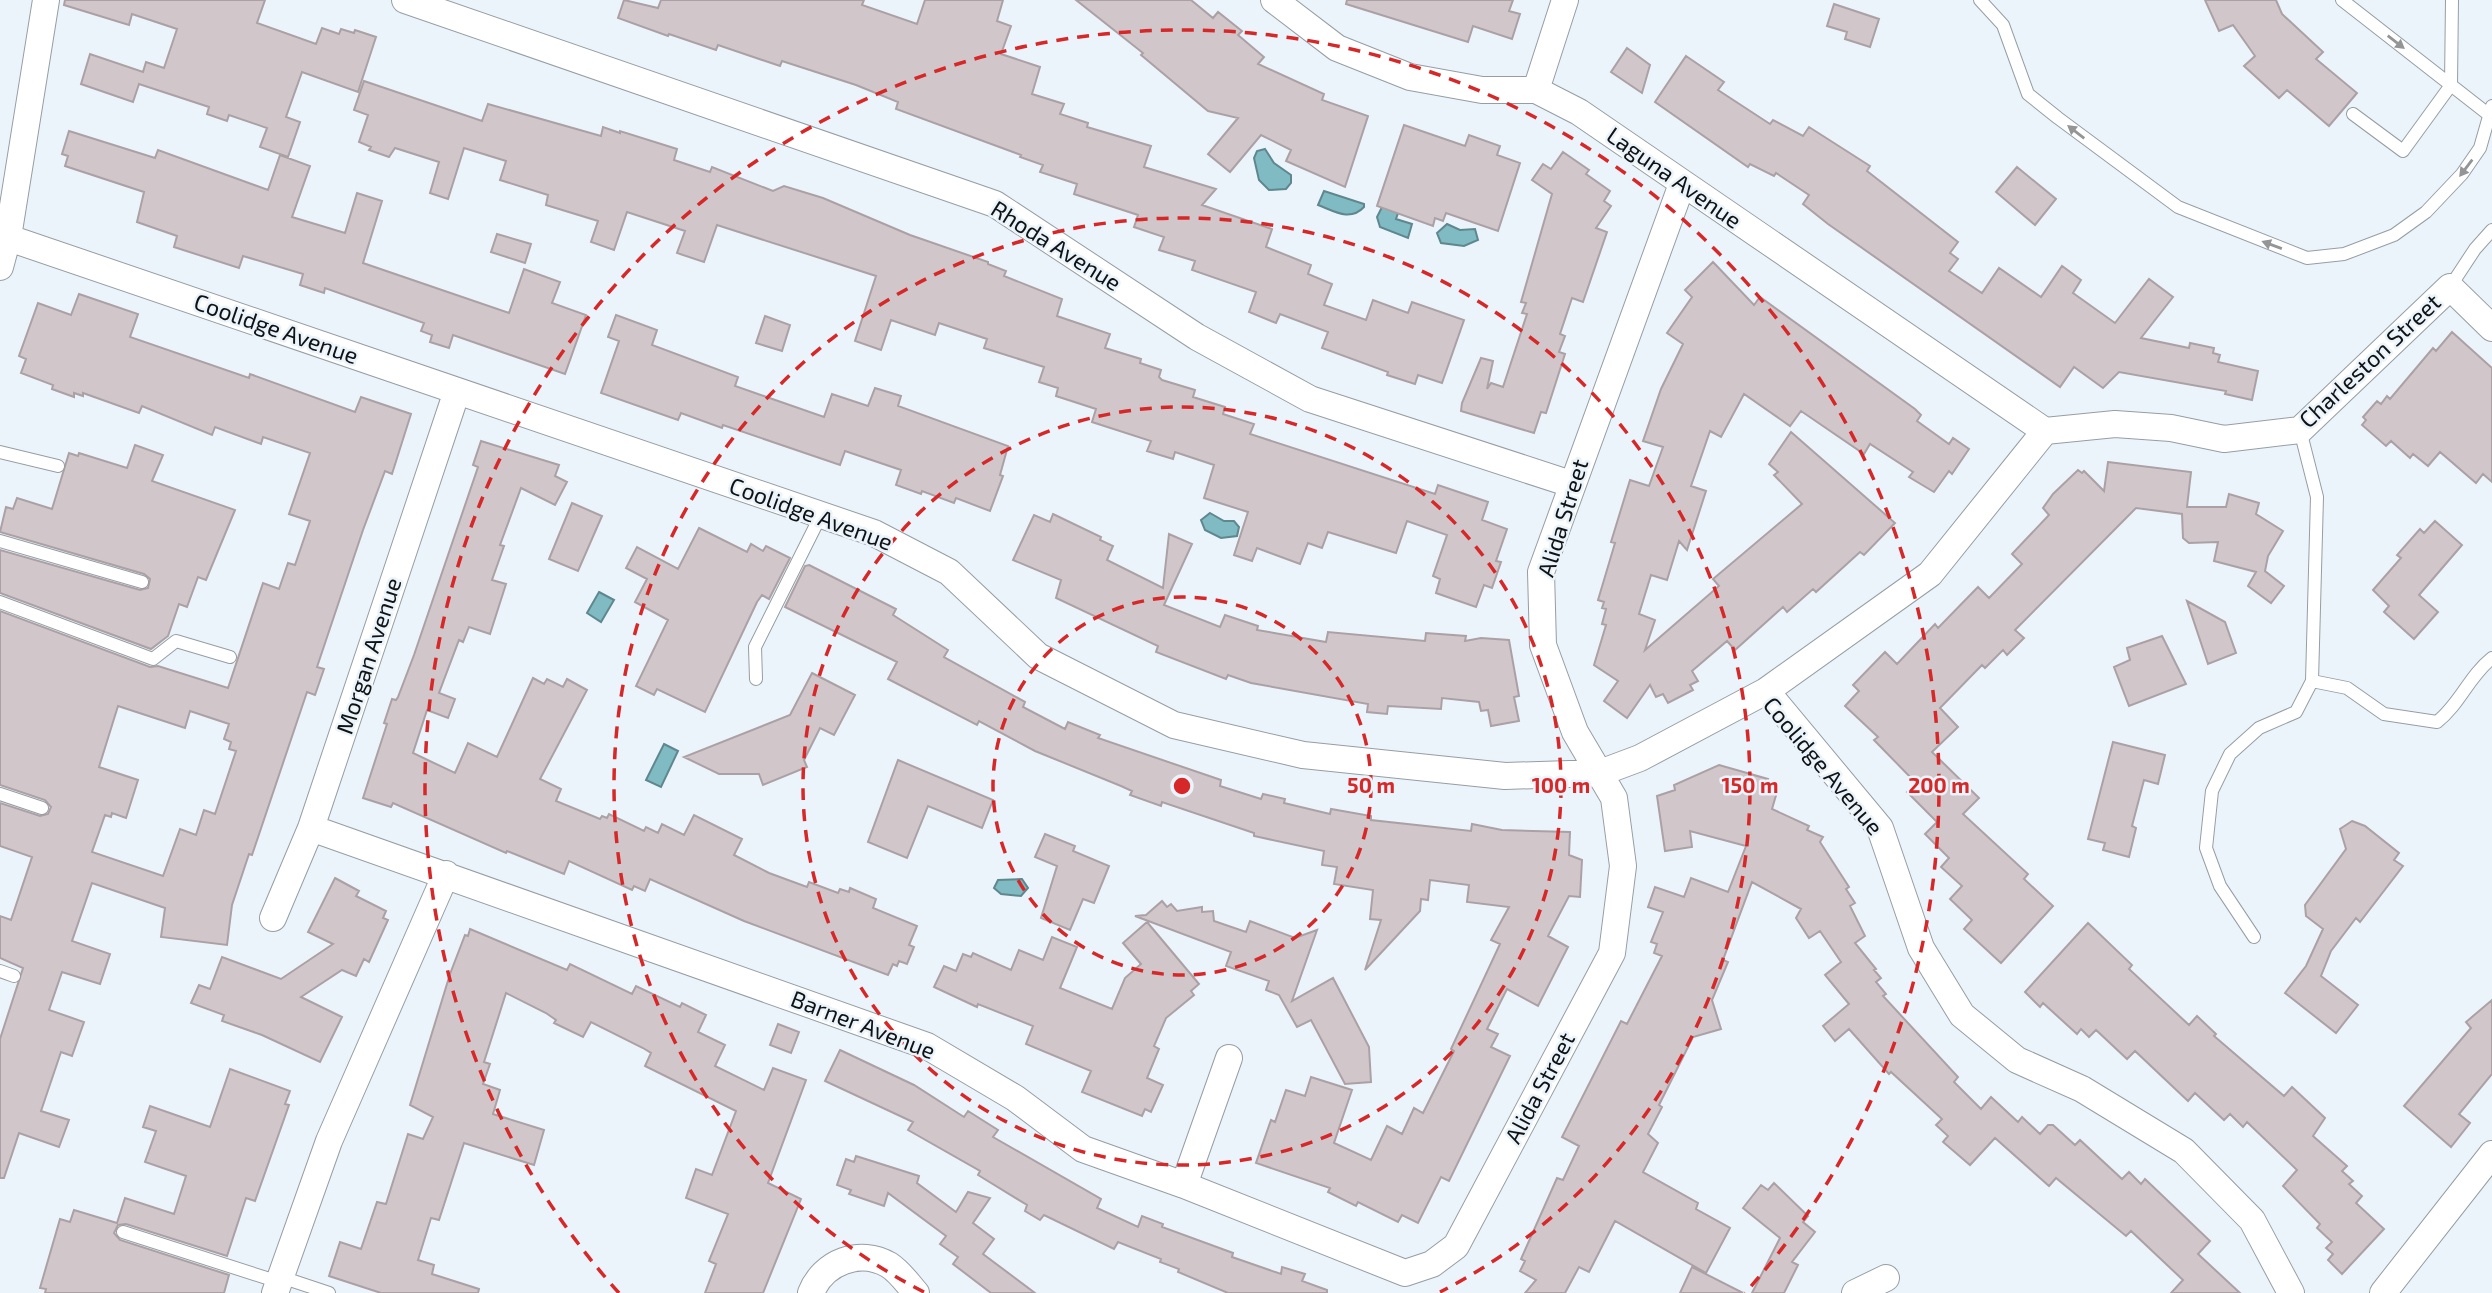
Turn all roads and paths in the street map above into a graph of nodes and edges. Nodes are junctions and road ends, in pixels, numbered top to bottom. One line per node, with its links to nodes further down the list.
1 (46, 0): 14 (street)
2 (405, 0): 23 (street, Rhoda Avenue)
3 (1274, 0): 9 (street, Laguna Avenue)
4 (1565, 0): 9 (street)
5 (1980, 0): 10 (lane, one-way to 5)
6 (2342, 0): 8 (lane, one-way to 8)
7 (2452, 0): 8 (lane)
8 (2451, 85): 10 (lane); 11 (lane)
9 (1536, 90): 12 (street, Laguna Avenue)
10 (2490, 110)
11 (2353, 114)
12 (1682, 184): 20 (street, Laguna Avenue); 23 (street, Alida Street)
13 (2492, 230): 16 (lane)
14 (4, 236): 15 (street); 18 (street, Coolidge Avenue)
15 (0, 267)
16 (2450, 287): 17 (street); 19 (street, Charleston Street)
17 (2492, 328)
18 (457, 391): 24 (street, Coolidge Avenue); 36 (street, Morgan Avenue)
19 (2300, 430): 20 (street, Charleston Street); 31 (lane)
20 (2045, 431): 32 (street)
21 (0, 452): 22 (lane)
22 (58, 466)
23 (1571, 484): 33 (street, Alida Street)
24 (821, 515): 30 (lane); 33 (street, Coolidge Avenue)
25 (0, 541): 26 (lane)
26 (142, 582)
27 (0, 602): 28 (lane)
28 (230, 657)
29 (2492, 658): 31 (lane)
30 (756, 679)
31 (2312, 681): 39 (lane)
32 (1766, 691): 33 (street, Coolidge Avenue); 53 (street, Coolidge Avenue)
33 (1600, 773): 46 (street, Alida Street)
34 (0, 794): 35 (lane)
35 (42, 808)
36 (312, 828): 37 (street, Barner Avenue); 38 (street, Morgan Avenue)
37 (446, 874): 44 (street, Barner Avenue); 48 (street)
38 (274, 918)
39 (2254, 937)
40 (0, 971): 41 (lane)
41 (14, 976)
42 (1229, 1058): 44 (street)
43 (2492, 1154): 54 (street)
44 (1184, 1185): 46 (street, Barner Avenue)
45 (124, 1232): 48 (lane)
46 (1432, 1264)
47 (1886, 1278): 52 (street)
48 (279, 1284): 49 (lane)
49 (329, 1293)
50 (811, 1293): 51 (street)
51 (916, 1293)
52 (1855, 1293)
53 (2291, 1293)
54 (2383, 1293)

